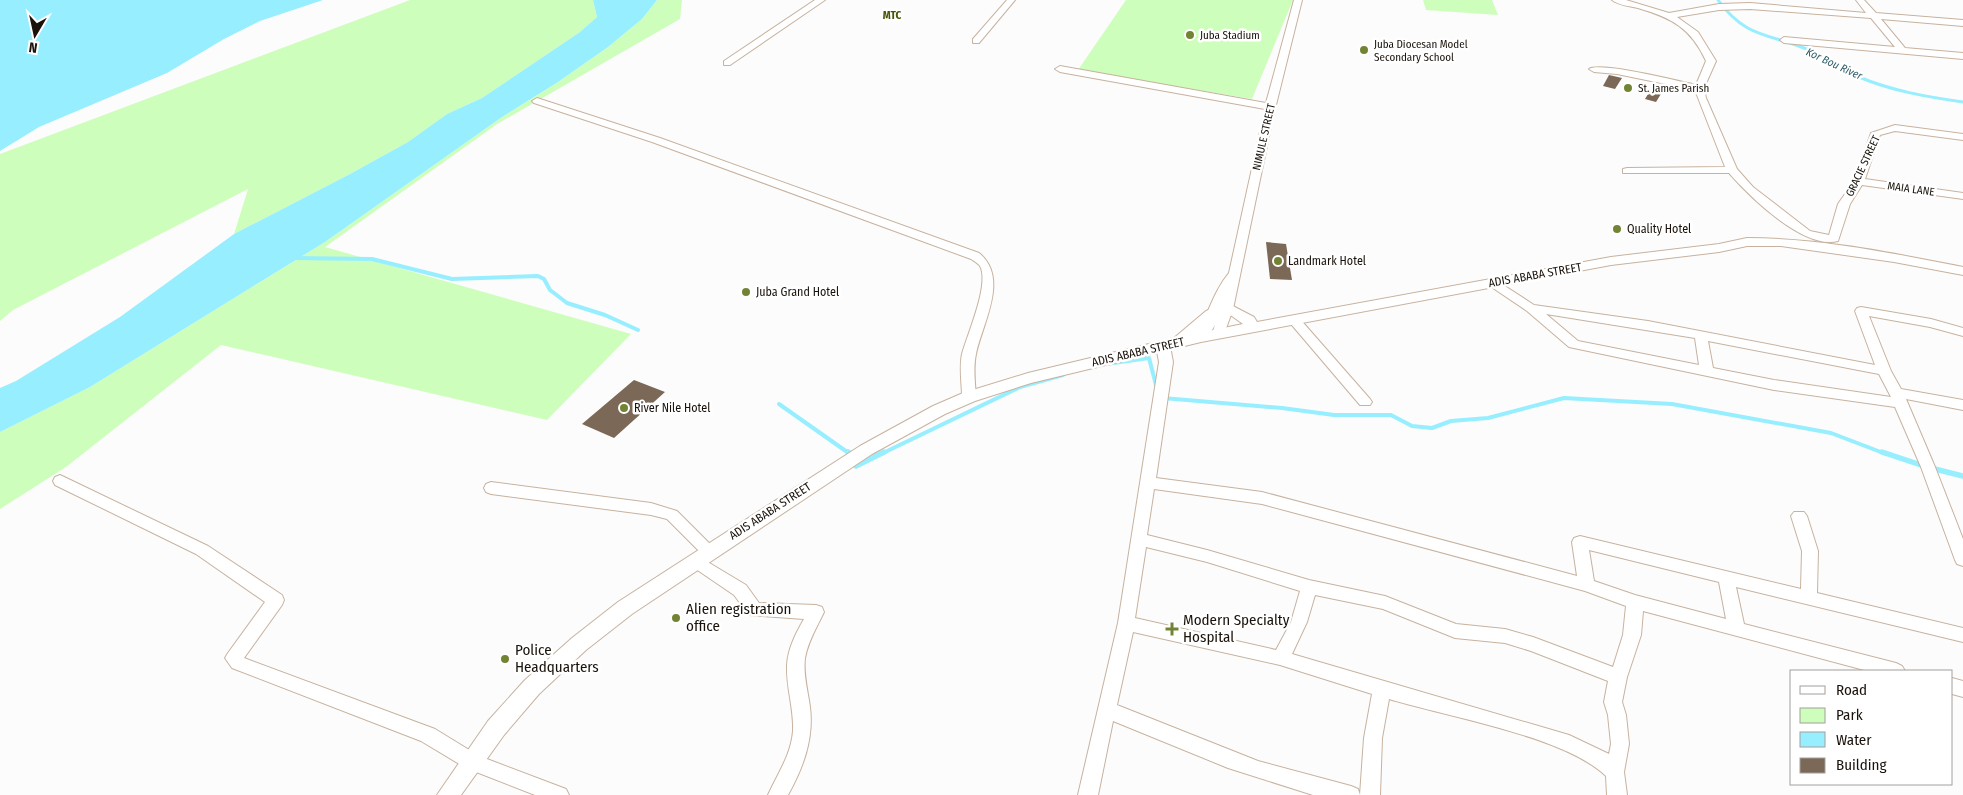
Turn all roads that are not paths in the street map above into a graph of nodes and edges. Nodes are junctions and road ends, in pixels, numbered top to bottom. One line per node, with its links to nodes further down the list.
1 (821, 0): 13 (street)
2 (1011, 0): 10 (street)
3 (1298, 0): 18 (street, NIMULE STREET)
4 (1616, 0): 6 (street)
5 (1860, 0): 7 (street)
6 (1668, 16): 7 (street); 16 (street)
7 (1874, 17): 8 (street); 11 (street)
8 (1963, 23)
9 (1784, 40): 11 (street)
10 (976, 41)
11 (1903, 51): 12 (street)
12 (1963, 56)
13 (727, 63)
14 (1060, 69): 18 (street)
15 (1594, 70): 16 (street)
16 (1699, 88): 20 (street)
17 (536, 101): 41 (street)
18 (1271, 106): 27 (street, NIMULE STREET)
19 (1963, 137): 22 (street, GRACIE STREET)
20 (1732, 170): 21 (street); 24 (street)
21 (1627, 171)
22 (1858, 181): 23 (street, MAIA LANE); 25 (street, GRACIE STREET)
23 (1963, 196)
24 (1819, 238): 25 (street)
25 (1834, 244): 26 (street, ADIS ABABA STREET); 28 (street, ADIS ABABA STREET)
26 (1963, 271)
27 (1234, 274): 29 (street, NIMULE STREET); 31 (street, NIMULE STREET)
28 (1494, 283): 30 (street); 32 (street, ADIS ABABA STREET)
29 (1229, 308): 33 (street); 35 (street, NIMULE STREET)
30 (1532, 308): 36 (street); 39 (street)
31 (1212, 314): 37 (street, NIMULE STREET); 38 (street)
32 (1295, 320): 33 (street, ADIS ABABA STREET); 43 (street)
33 (1252, 328): 35 (street, ADIS ABABA STREET)
34 (1963, 332): 40 (street)
35 (1218, 334): 37 (street, ADIS ABABA STREET)
36 (1701, 336): 39 (street); 40 (street)
37 (1201, 337): 38 (street, ADIS ABABA STREET)
38 (1170, 345): 41 (street, ADIS ABABA STREET); 46 (street)
39 (1707, 371): 42 (street)
40 (1884, 371): 42 (street)
41 (969, 397): 50 (street, ADIS ABABA STREET)
42 (1898, 398): 44 (street); 51 (street)
43 (1365, 402)
44 (1963, 404)
45 (60, 481): 65 (street)
46 (1147, 482): 49 (street); 53 (street)
47 (491, 488): 50 (street)
48 (1799, 516): 55 (street)
49 (1140, 539): 54 (street); 57 (street)
50 (702, 556): 65 (street, ADIS ABABA STREET); 69 (street)
51 (1963, 560)
52 (1726, 579): 53 (street); 55 (street); 58 (street)
53 (1586, 586): 56 (street)
54 (1309, 587): 60 (street); 62 (street)
55 (1809, 597): 59 (street)
56 (1636, 602): 58 (street); 62 (street)
57 (1126, 623): 60 (street); 64 (street)
58 (1736, 628): 61 (street)
59 (1963, 635)
60 (1280, 658): 63 (street)
61 (1892, 670)
62 (1618, 677): 66 (street)
63 (1382, 689): 66 (street); 72 (street)
64 (1108, 710): 70 (street); 71 (street)
65 (472, 762): 67 (street, ADIS ABABA STREET); 68 (street)
66 (1615, 772): 73 (street)
67 (448, 795)
68 (559, 795)
69 (778, 795)
70 (1088, 795)
71 (1351, 795)
72 (1370, 795)
73 (1617, 795)

